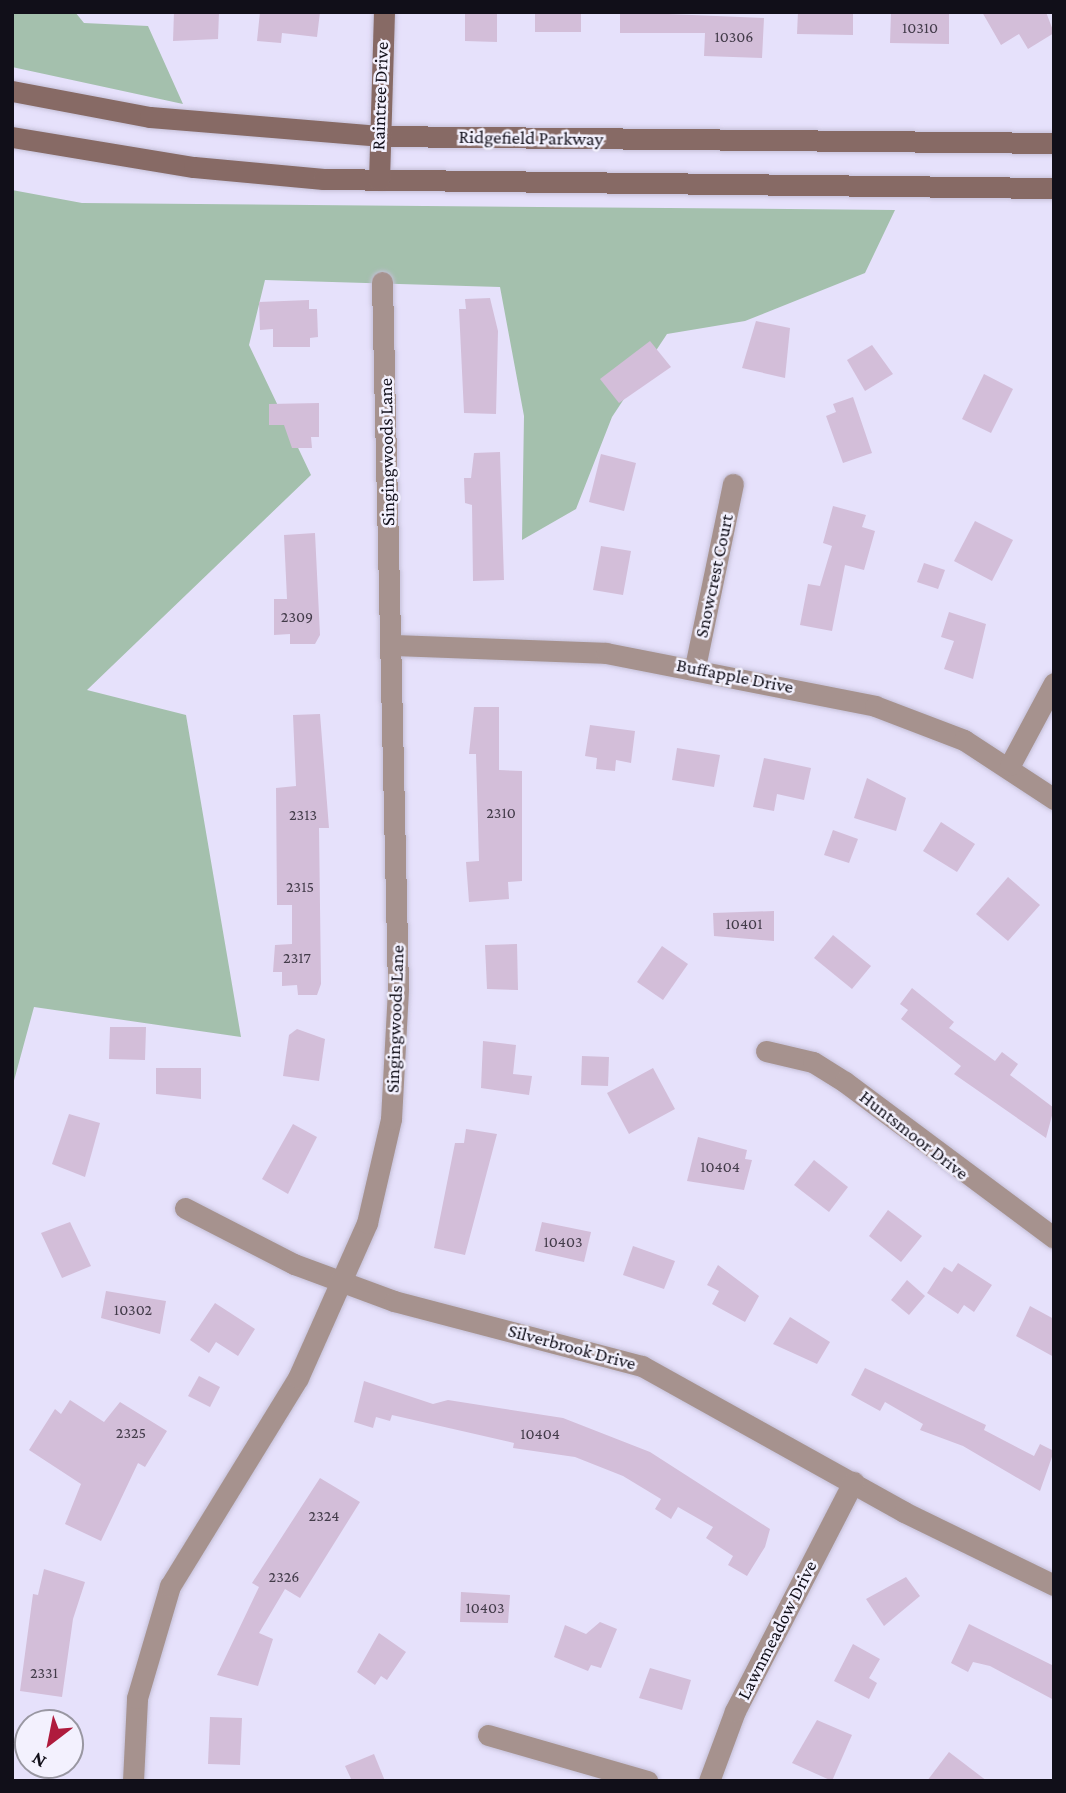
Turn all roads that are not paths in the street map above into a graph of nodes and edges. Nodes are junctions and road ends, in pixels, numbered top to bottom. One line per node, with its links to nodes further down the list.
1 (384, 12): 3 (main road, Raintree Drive)
2 (12, 91): 3 (main road, Ridgefield Parkway)
3 (379, 136): 5 (main road, Ridgefield Parkway); 6 (main road, Raintree Drive)
4 (12, 137): 6 (main road)
5 (1054, 143)
6 (379, 180): 7 (main road)
7 (1054, 188)
8 (382, 282): 10 (street, Singingwoods Lane)
9 (733, 484): 11 (street, Snowcrest Court)
10 (391, 645): 11 (street, Buffapple Drive); 18 (street, Singingwoods Lane)
11 (695, 667): 13 (street, Buffapple Drive)
12 (1054, 683): 13 (street)
13 (1010, 765): 14 (street, Buffapple Drive)
14 (1054, 799)
15 (766, 1051): 17 (street, Huntsmoor Drive)
16 (185, 1208): 18 (street, Silverbrook Drive)
17 (1054, 1238)
18 (341, 1281): 19 (street, Silverbrook Drive); 22 (street, Singingwoods Lane)
19 (853, 1482): 20 (street, Silverbrook Drive); 24 (street, Lawnmeadow Drive)
20 (1054, 1585)
21 (488, 1735): 23 (street)
22 (134, 1781)
23 (647, 1781)
24 (709, 1781)

